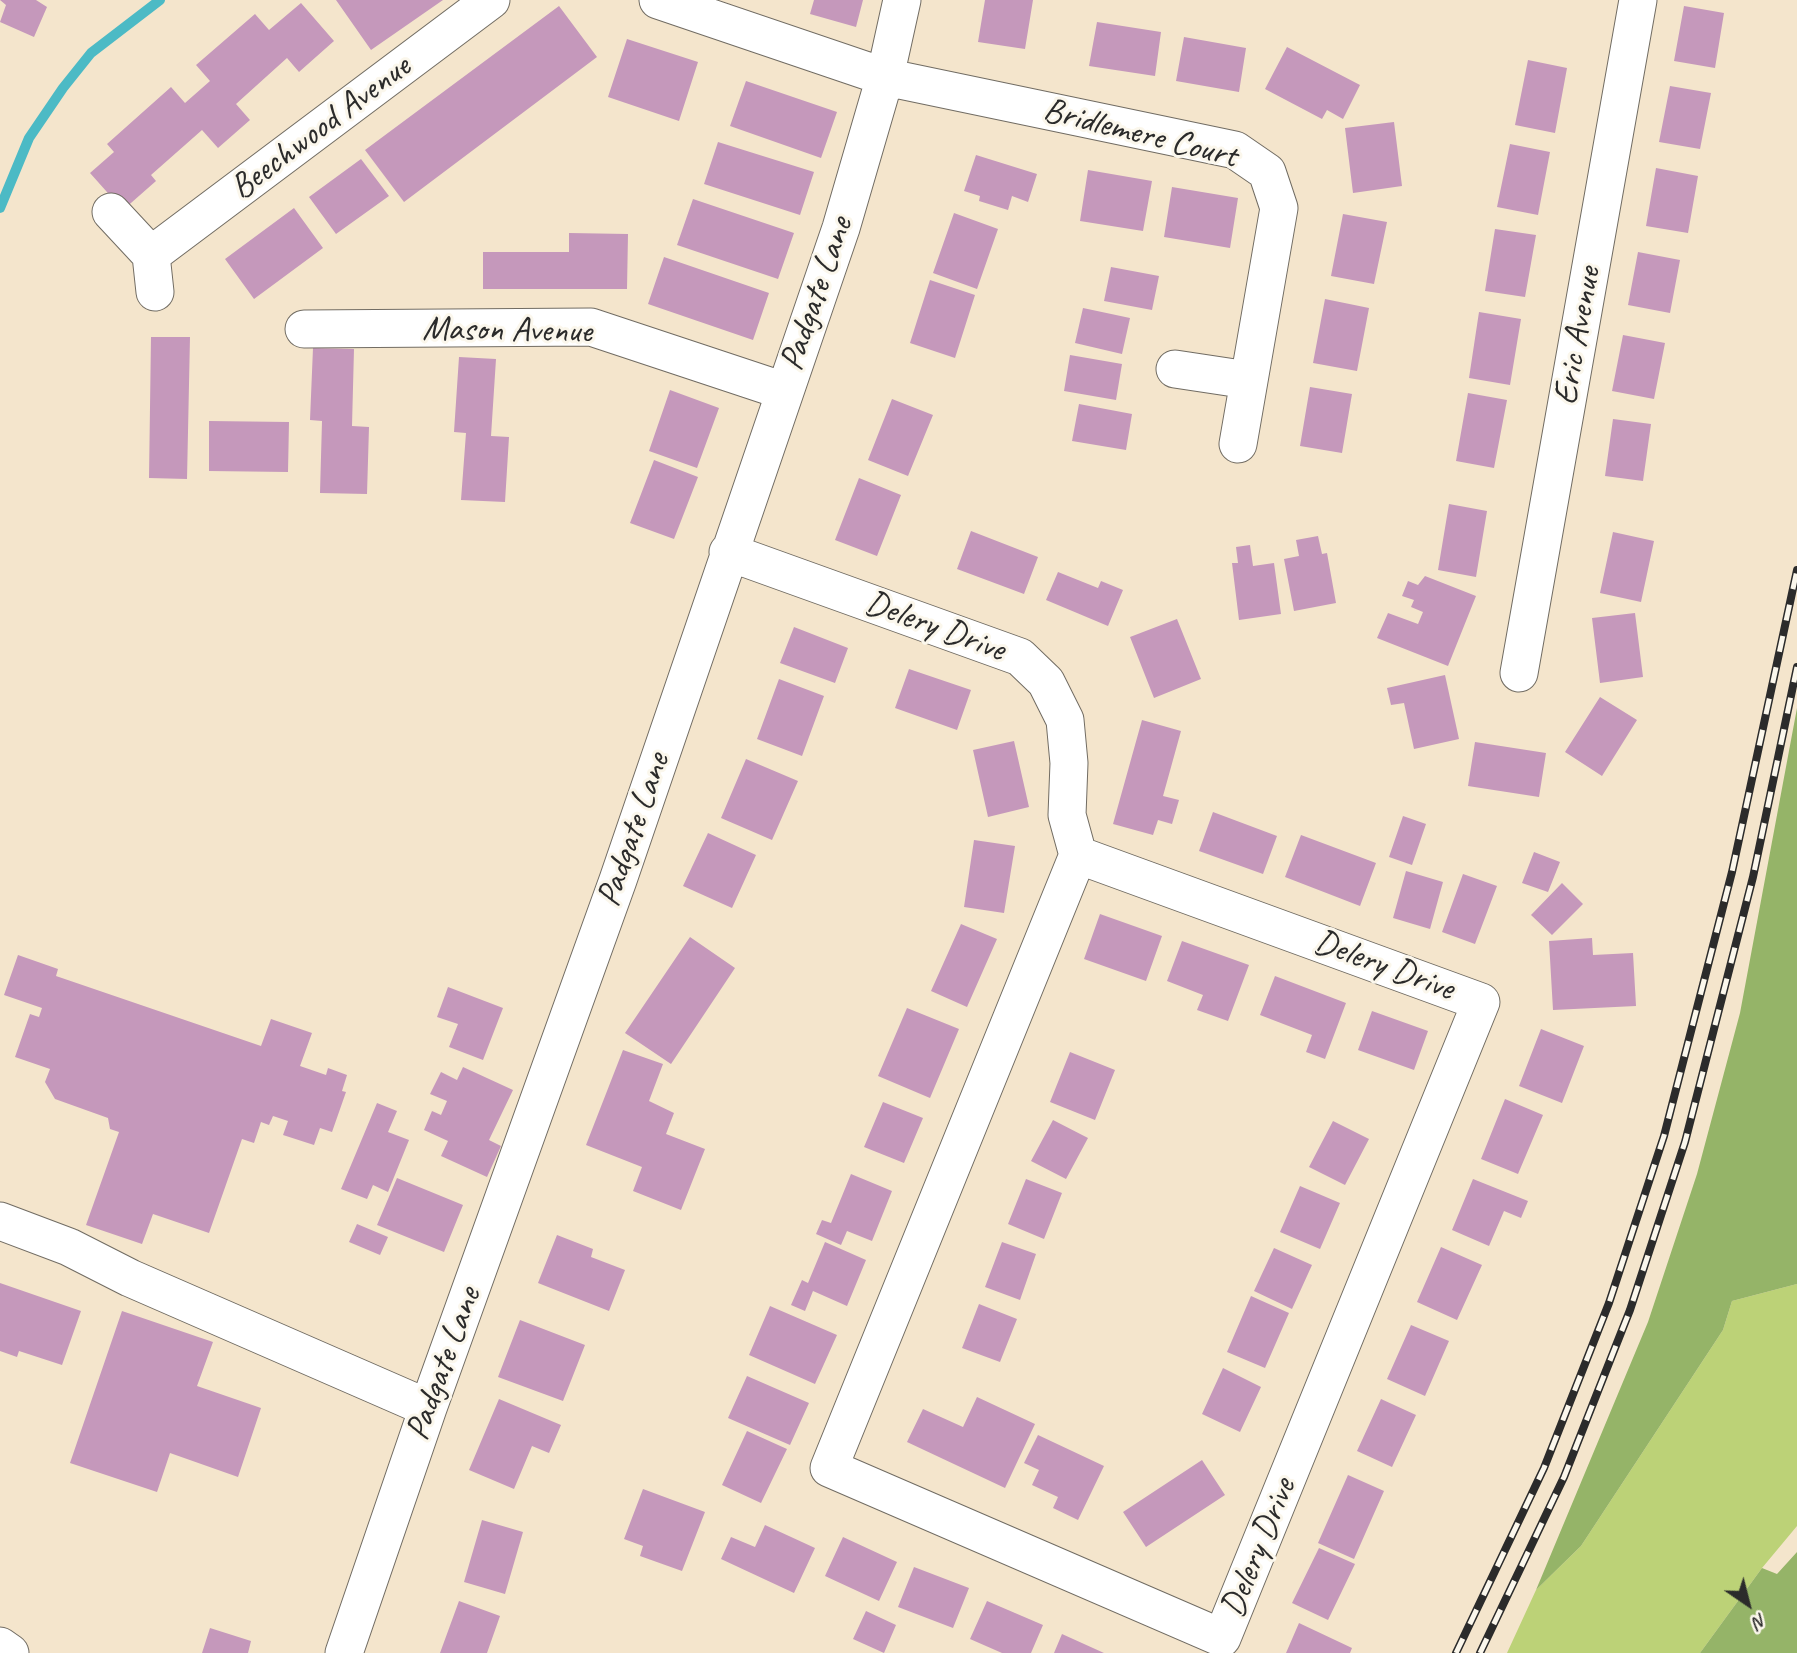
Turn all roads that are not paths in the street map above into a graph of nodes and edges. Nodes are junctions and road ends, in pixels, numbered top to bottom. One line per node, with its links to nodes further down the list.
1 (491, 0): 7 (street, Beechwood Avenue)
2 (658, 0): 5 (street)
3 (902, 0): 5 (street, Padgate Lane)
4 (1638, 0): 15 (street, Eric Avenue)
5 (885, 77): 11 (street, Bridlemere Court); 12 (street, Padgate Lane)
6 (111, 212): 7 (street)
7 (151, 255): 8 (street)
8 (155, 292)
9 (304, 329): 12 (street, Mason Avenue)
10 (1175, 369): 11 (street)
11 (1248, 380): 13 (street, Bridlemere Court)
12 (784, 391): 14 (street, Padgate Lane)
13 (1238, 444)
14 (728, 552): 16 (street, Delery Drive); 18 (street, Padgate Lane)
15 (1519, 673)
16 (1078, 855): 16 (street, Delery Drive)
17 (0, 1221): 18 (street)
18 (428, 1408): 21 (street, Padgate Lane)
19 (0, 1646): 20 (street)
20 (10, 1653)
21 (344, 1653)

